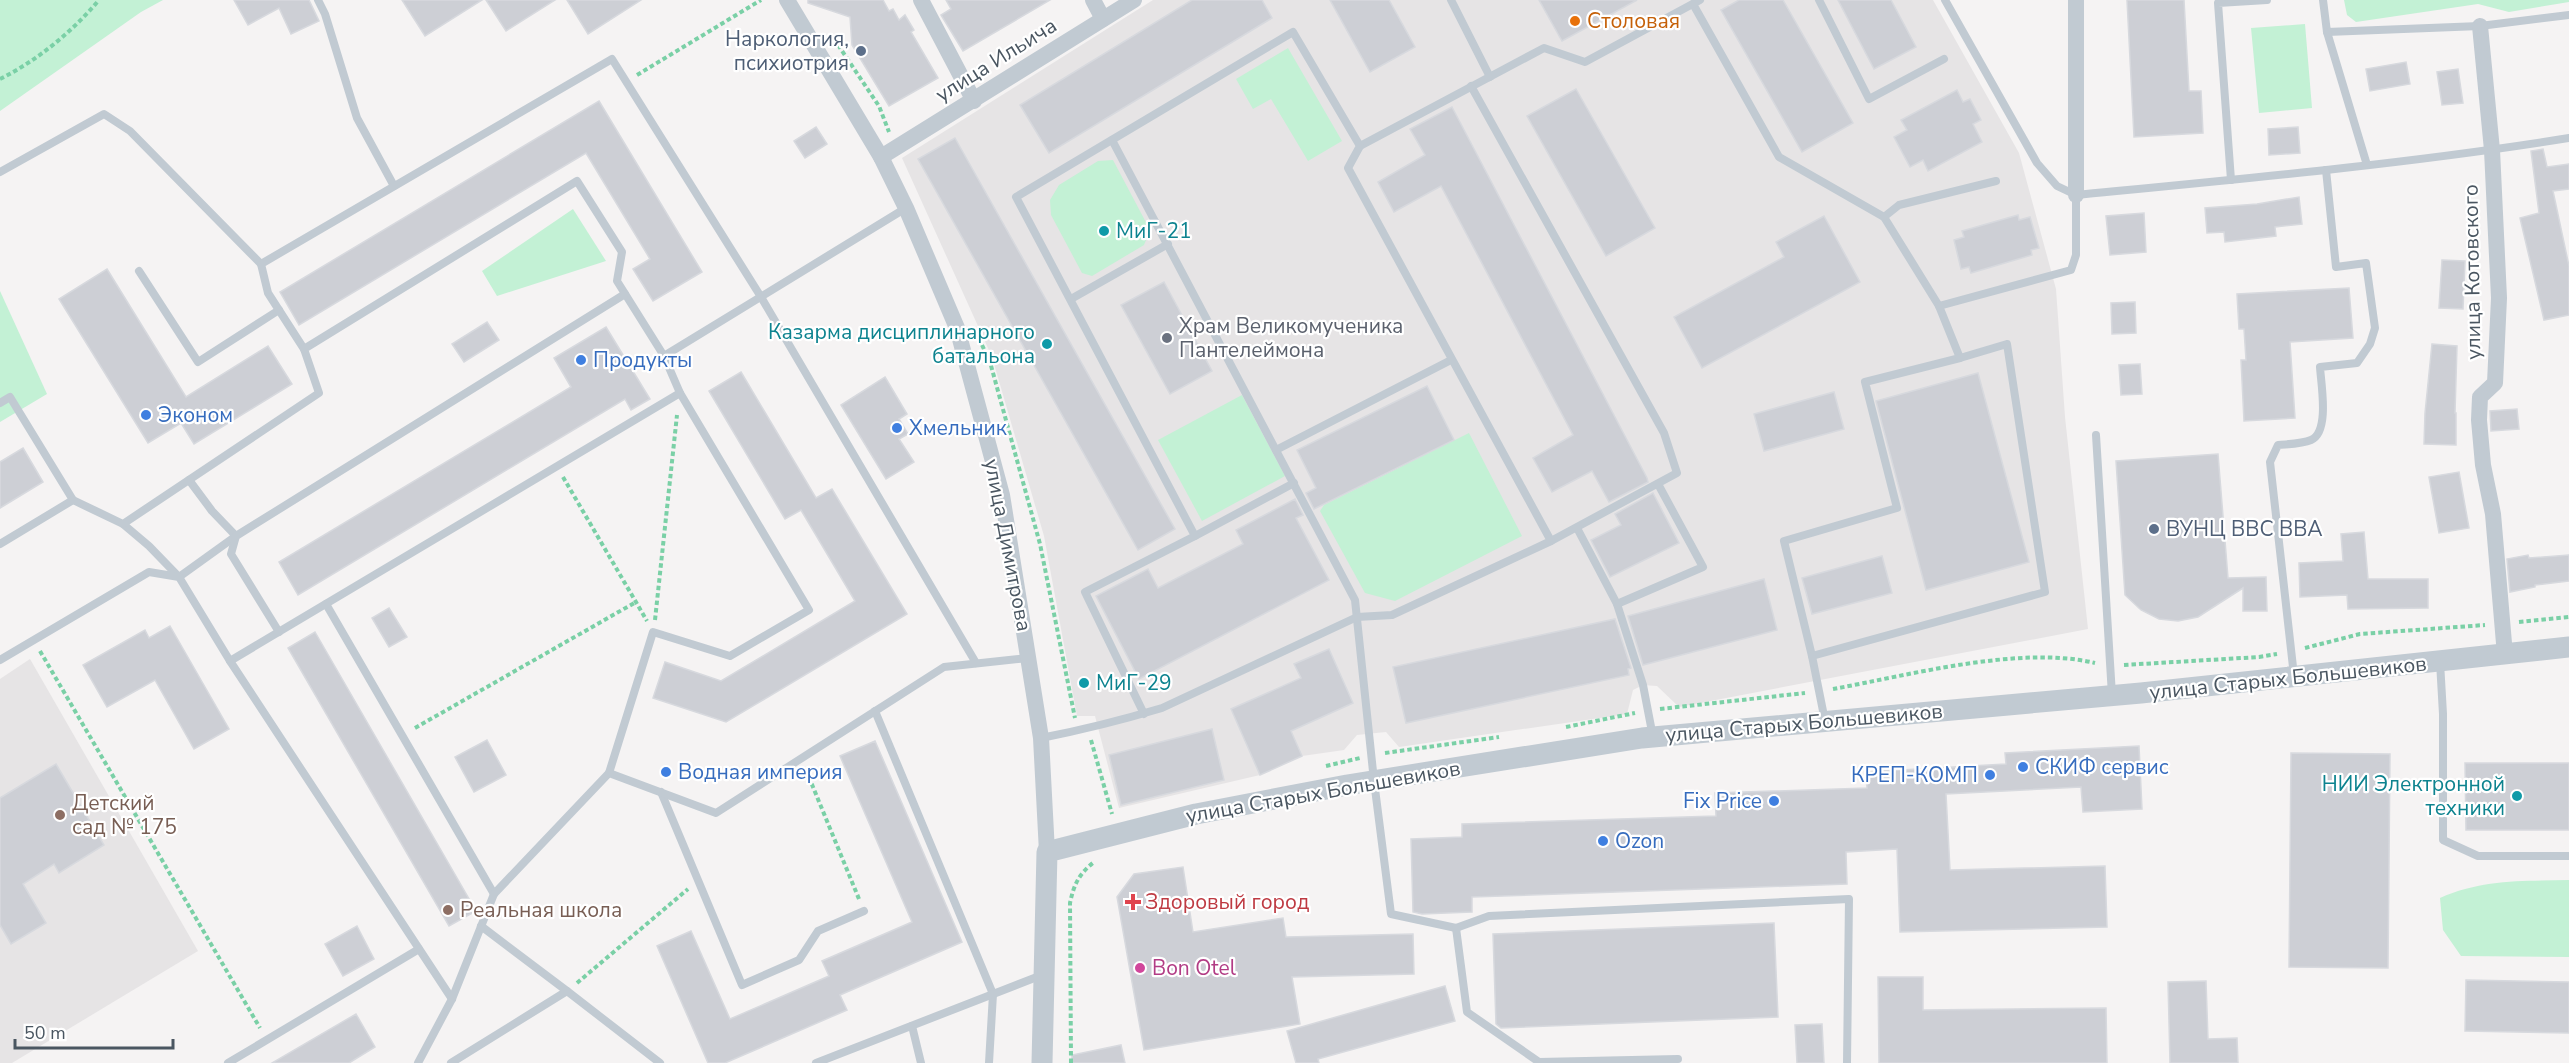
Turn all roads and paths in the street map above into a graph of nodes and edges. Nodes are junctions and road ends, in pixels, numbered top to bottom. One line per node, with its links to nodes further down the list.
1 (99, 0): 21 (path)
2 (318, 0): 35 (lane)
3 (761, 0): 22 (path)
4 (787, 0): 29 (street, улица Димитрова)
5 (921, 0): 24 (street)
6 (1093, 0): 16 (street)
7 (1134, 0): 16 (street, улица Ильича)
8 (1451, 0): 20 (lane)
9 (1819, 0): 19 (lane)
10 (1945, 0): 36 (lane)
11 (2076, 0): 36 (street)
12 (2267, 0): 33 (lane)
13 (2324, 0): 18 (lane)
14 (1696, 2): 20 (lane); 38 (lane)
15 (2569, 15): 17 (lane)
16 (1103, 19): 24 (street, улица Ильича)
17 (2480, 26): 18 (lane); 28 (street, улица Котовского)
18 (2327, 32): 30 (lane)
19 (1944, 59)
20 (1490, 77): 23 (lane)
21 (0, 78)
22 (626, 82): 35 (lane); 43 (lane)
23 (1471, 87): 27 (lane); 58 (lane)
24 (974, 101): 29 (street, улица Ильича)
25 (2569, 138): 28 (lane)
26 (1112, 140): 27 (lane); 39 (lane); 44 (lane)
27 (1360, 146): 50 (lane)
28 (2492, 150): 30 (lane); 75 (street, улица Котовского)
29 (881, 157): 37 (street, улица Димитрова)
30 (2367, 165): 31 (lane)
31 (2326, 170): 33 (lane); 82 (lane)
32 (0, 172): 40 (lane)
33 (2231, 180): 36 (lane)
34 (1996, 181): 38 (lane)
35 (394, 186): 40 (lane)
36 (2076, 195): 45 (lane)
37 (906, 208): 43 (lane); 77 (street, улица Димитрова)
38 (1884, 217): 45 (lane)
39 (1168, 244): 44 (lane); 54 (lane)
40 (261, 264): 46 (lane)
41 (140, 271): 46 (lane)
42 (625, 294): 47 (lane); 48 (lane); 62 (lane)
43 (761, 297): 48 (lane); 81 (lane)
44 (1071, 299): 63 (lane)
45 (1939, 306): 49 (lane)
46 (279, 310): 47 (lane)
47 (304, 349): 56 (lane)
48 (664, 356): 51 (lane)
49 (1960, 358): 76 (lane); 76 (lane)
50 (1451, 360): 54 (lane); 64 (lane)
51 (680, 393): 55 (lane); 72 (path); 72 (lane)
52 (0, 403): 59 (lane)
53 (2096, 435): 83 (lane)
54 (1276, 450): 57 (lane)
55 (557, 466): 67 (path); 68 (lane)
56 (189, 480): 60 (lane); 62 (lane)
57 (1293, 483): 63 (lane); 70 (lane)
58 (1658, 484): 61 (lane); 69 (lane)
59 (73, 500): 60 (lane); 65 (lane)
60 (123, 524): 66 (lane)
61 (1577, 528): 64 (lane); 69 (lane)
62 (236, 536): 66 (lane); 71 (lane)
63 (1195, 536): 85 (lane)
64 (1551, 541): 70 (lane)
65 (0, 544)
66 (179, 577): 73 (lane); 79 (lane)
67 (636, 603): 72 (path); 87 (path)
68 (326, 604): 71 (lane); 87 (lane)
69 (1617, 604): 88 (lane)
70 (1357, 617): 85 (lane); 92 (lane)
71 (279, 632): 79 (lane)
72 (653, 632): 91 (lane)
73 (33, 640): 78 (lane); 108 (path)
74 (2569, 647): 75 (street, улица Старых Большевиков)
75 (2505, 655): 80 (street, улица Старых Большевиков)
76 (1812, 656): 86 (lane)
77 (1028, 658): 81 (lane); 89 (street, улица Димитрова)
78 (0, 660)
79 (230, 661): 102 (lane)
80 (2440, 662): 82 (street, улица Старых Большевиков); 95 (lane)
81 (976, 663): 84 (lane)
82 (2294, 677): 83 (street, улица Старых Большевиков)
83 (2112, 695): 86 (street, улица Старых Большевиков)
84 (875, 711): 90 (lane); 105 (lane)
85 (1144, 714): 89 (lane)
86 (1825, 721): 88 (street, улица Старых Большевиков)
87 (402, 736): 98 (lane)
88 (1653, 737): 92 (street, улица Старых Большевиков)
89 (1041, 738): 94 (street, улица Димитрова)
90 (801, 758): 93 (lane); 99 (path)
91 (609, 773): 93 (lane); 98 (lane)
92 (1374, 781): 94 (street, улица Старых Большевиков); 101 (lane)
93 (661, 792): 97 (lane)
94 (1047, 852): 103 (street, улица Димитрова)
95 (2569, 856)
96 (1101, 858): 119 (path)
97 (698, 880): 99 (lane); 104 (path)
98 (494, 894): 100 (lane)
99 (864, 911)
100 (481, 927): 104 (lane); 106 (lane)
101 (1456, 928): 110 (lane); 120 (lane)
102 (419, 949): 106 (lane); 108 (lane)
103 (1045, 974): 105 (lane); 118 (street, улица Димитрова)
104 (567, 991): 113 (lane); 114 (lane)
105 (993, 994): 107 (lane); 117 (lane)
106 (452, 999): 112 (lane)
107 (912, 1026): 115 (lane); 116 (lane)
108 (267, 1040): 111 (lane)
109 (1678, 1059): 110 (lane)
110 (1618, 1062)
111 (228, 1063)
112 (418, 1063)
113 (451, 1063)
114 (660, 1063)
115 (816, 1063)
116 (921, 1063)
117 (988, 1063)
118 (1042, 1063)
119 (1071, 1063)
120 (1847, 1063)

